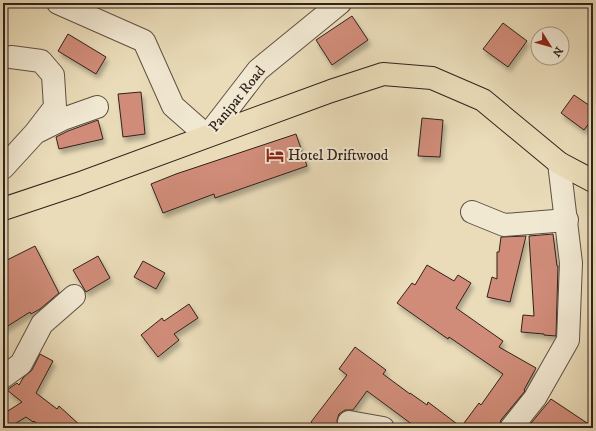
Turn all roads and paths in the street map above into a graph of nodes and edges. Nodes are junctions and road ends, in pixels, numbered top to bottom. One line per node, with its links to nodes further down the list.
1 (58, 3): 6 (street, Panipat Road)
2 (340, 3): 6 (street, Panipat Road)
3 (11, 57): 5 (street)
4 (97, 107): 5 (street)
5 (35, 133): 8 (street)
6 (207, 136): 7 (highway); 10 (highway)
7 (559, 163): 9 (highway); 12 (street)
8 (3, 168)
9 (593, 181)
10 (3, 209)
11 (472, 212): 12 (street)
12 (567, 220): 17 (street)
13 (74, 296): 14 (street)
14 (3, 377)
15 (349, 422): 16 (street)
16 (383, 428)
17 (511, 428)

